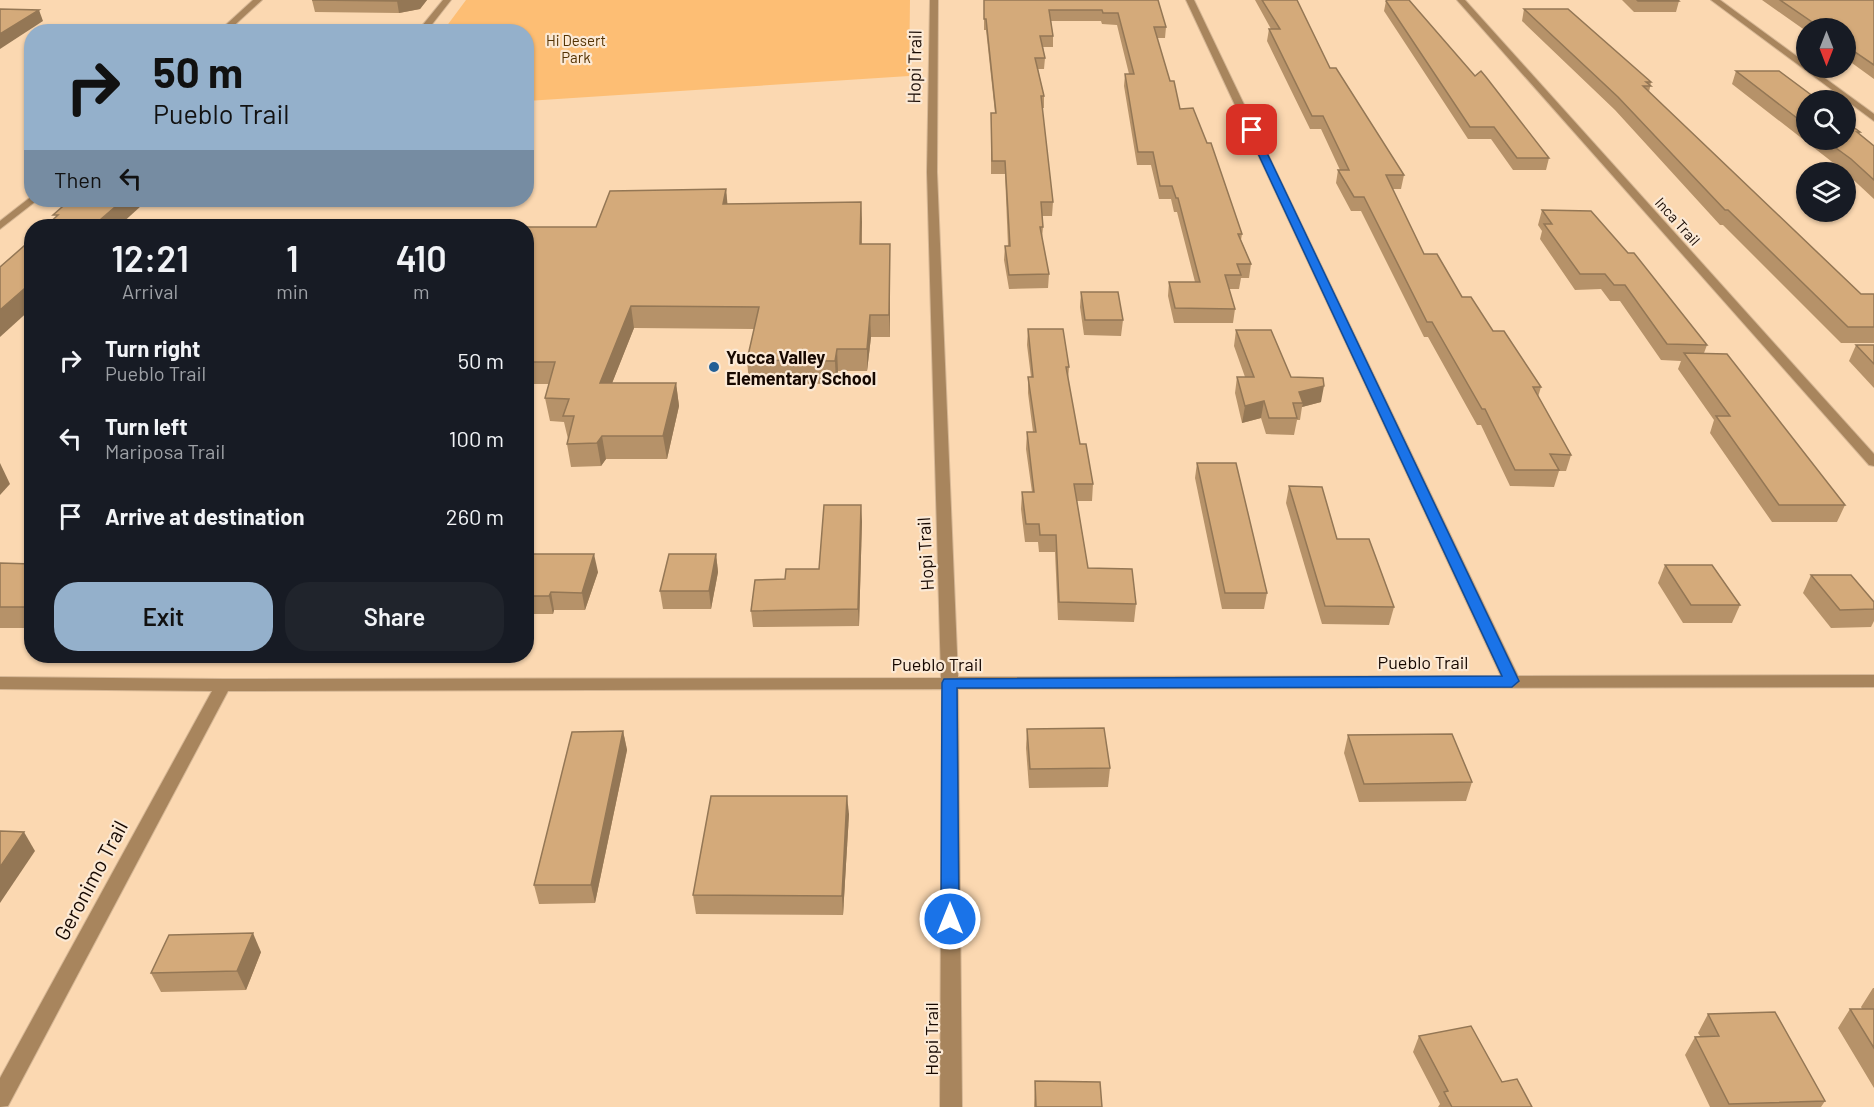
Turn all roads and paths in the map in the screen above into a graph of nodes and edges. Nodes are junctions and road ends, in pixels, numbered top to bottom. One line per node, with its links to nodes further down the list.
1 (258, 0): 7 (street)
2 (447, 0): 8 (street)
3 (934, 0): 16 (street, Hopi Trail)
4 (1190, 0): 13 (street)
5 (1461, 0): 12 (street, Inca Trail)
6 (1715, 0): 9 (street)
7 (231, 24)
8 (428, 24)
9 (1874, 118)
10 (24, 206): 11 (street)
11 (0, 226)
12 (1874, 462)
13 (1512, 681): 14 (street, Pueblo Trail); 16 (street, Pueblo Trail)
14 (1874, 681)
15 (0, 682): 17 (street, Pueblo Trail)
16 (950, 683): 17 (street, Pueblo Trail); 19 (street, Hopi Trail)
17 (223, 685): 18 (street, Geronimo Trail)
18 (0, 1099)
19 (951, 1107)

